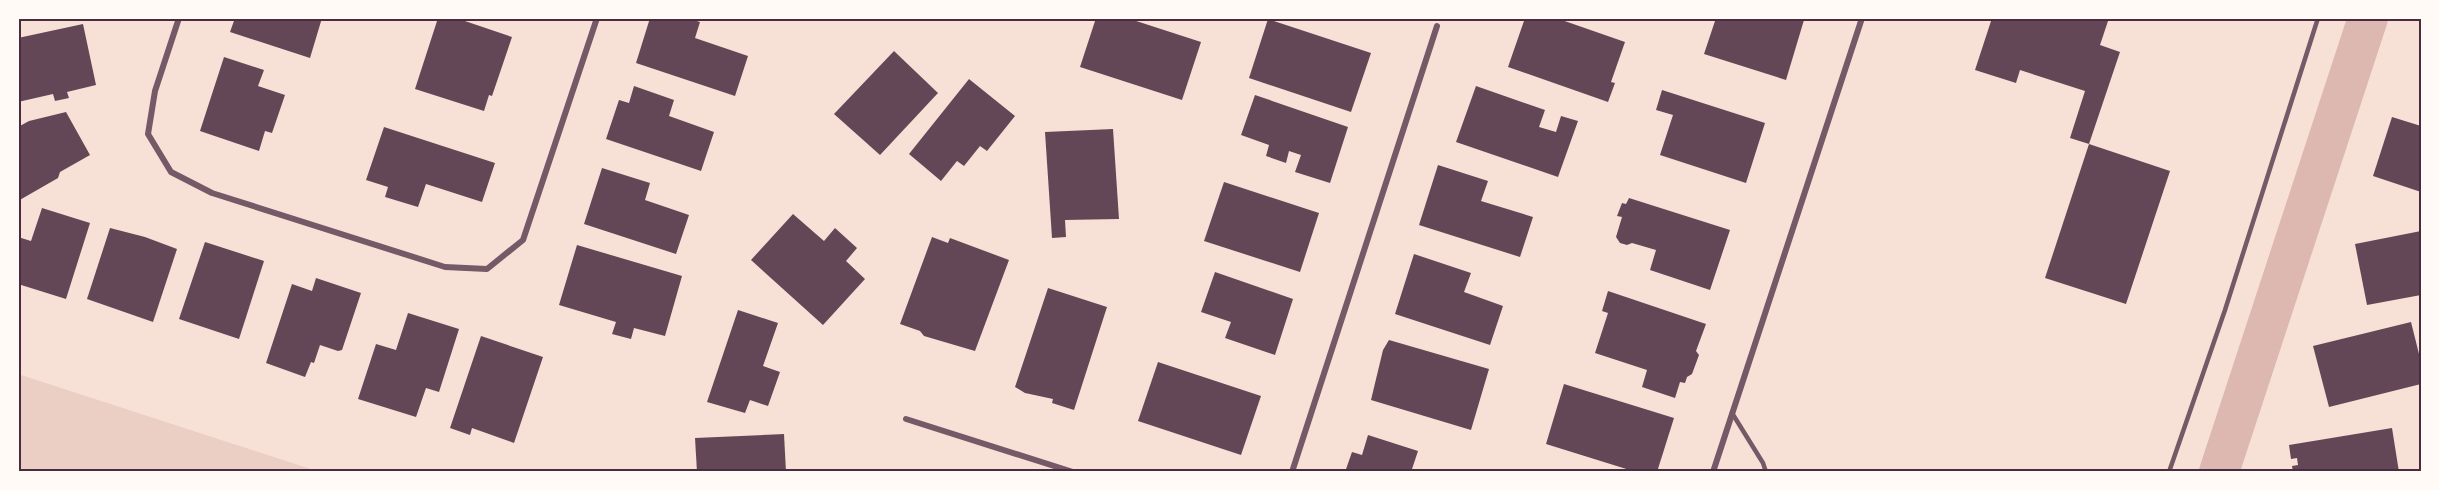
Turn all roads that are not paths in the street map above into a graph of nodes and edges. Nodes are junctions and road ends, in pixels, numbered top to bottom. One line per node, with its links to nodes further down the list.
1 (179, 18): 2 (street)
2 (597, 18)
3 (1862, 18): 6 (street)
4 (2318, 18): 12 (lane)
5 (1437, 27): 9 (street)
6 (1732, 413): 10 (street); 11 (lane)
7 (906, 419): 8 (street)
8 (1073, 472)
9 (1292, 472)
10 (1713, 472)
11 (1766, 472)
12 (2169, 472)

